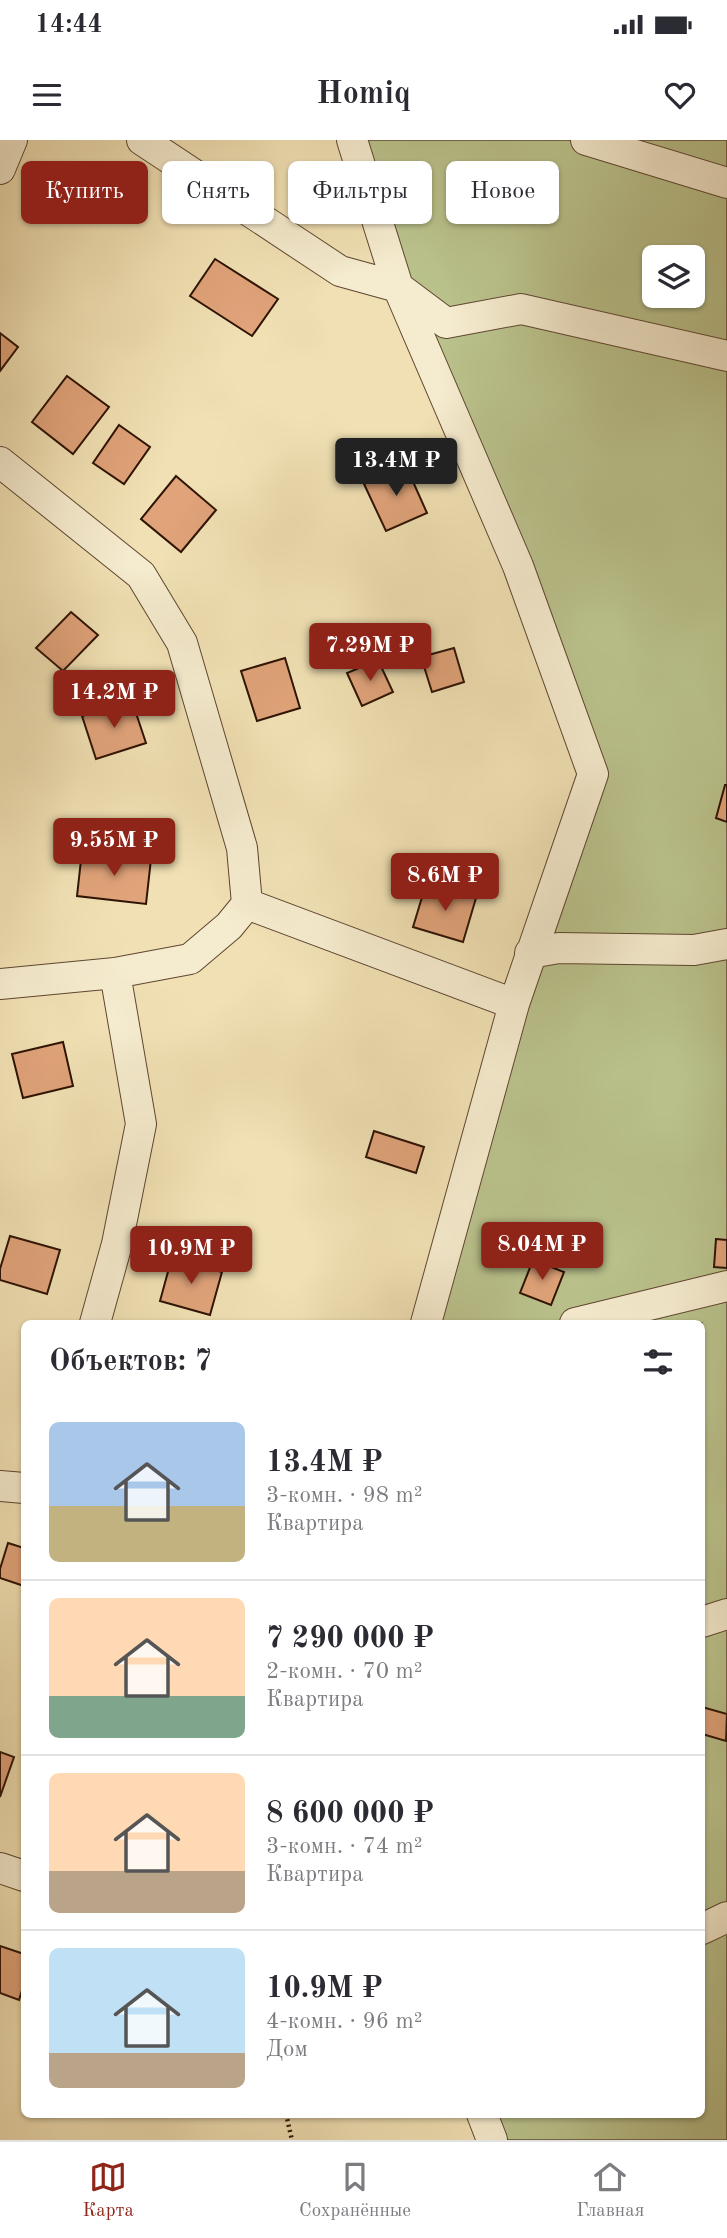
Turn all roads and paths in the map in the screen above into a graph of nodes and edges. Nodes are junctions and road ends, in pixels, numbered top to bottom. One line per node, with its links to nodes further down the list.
1 (12, 140): 5 (street)
2 (142, 140): 7 (street)
3 (352, 140): 7 (street)
4 (586, 140): 6 (street)
5 (0, 169)
6 (727, 183)
7 (398, 287): 8 (street); 12 (street)
8 (727, 356)
9 (0, 462): 10 (street)
10 (247, 904): 13 (street); 15 (street)
11 (727, 944): 12 (street)
12 (530, 953): 15 (street)
13 (115, 973): 14 (street); 17 (street)
14 (0, 984)
15 (514, 1004): 18 (street)
16 (727, 1286): 19 (street)
17 (96, 1320)
18 (427, 1320)
19 (587, 1320)
20 (0, 1486): 21 (street)
21 (21, 1488)
22 (727, 1614): 23 (street)
23 (705, 1621)
24 (0, 1868): 25 (street)
25 (21, 1875)
26 (727, 1917): 27 (street)
27 (705, 1928)
28 (287, 2118): 30 (path)
29 (484, 2118): 31 (street)
30 (292, 2140)
31 (492, 2140)

